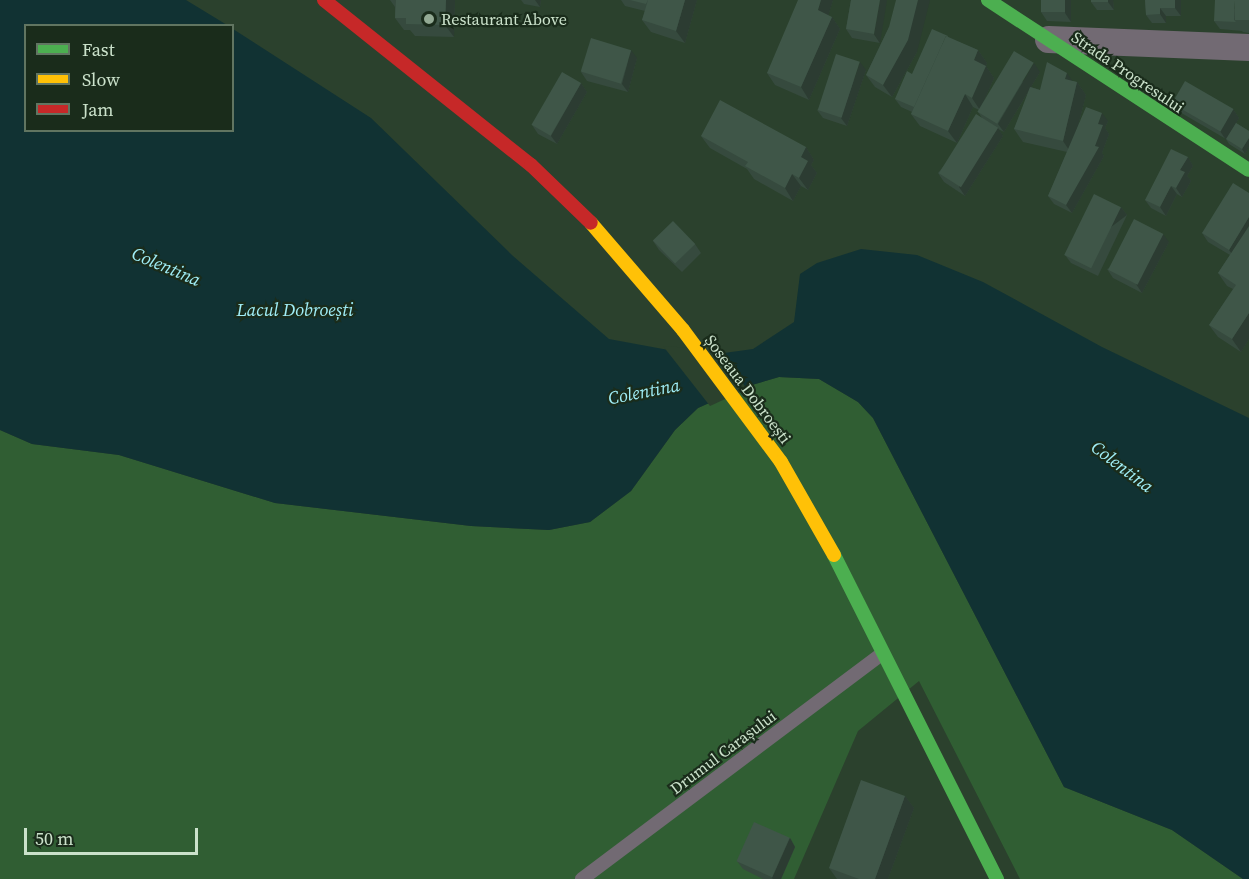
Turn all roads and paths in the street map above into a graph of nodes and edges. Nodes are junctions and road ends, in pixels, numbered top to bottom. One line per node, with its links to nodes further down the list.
1 (324, 0): 4 (street, Șoseaua Dobroești)
2 (342, 0): 4 (street)
3 (988, 0): 5 (street, Strada Progresului)
4 (346, 17): 8 (street, Șoseaua Dobroești)
5 (1048, 39): 6 (street); 7 (street, Strada Progresului)
6 (1249, 47)
7 (1249, 170)
8 (884, 652): 9 (lane, Drumul Carașului); 10 (street, Șoseaua Dobroești)
9 (582, 879)
10 (996, 879)

